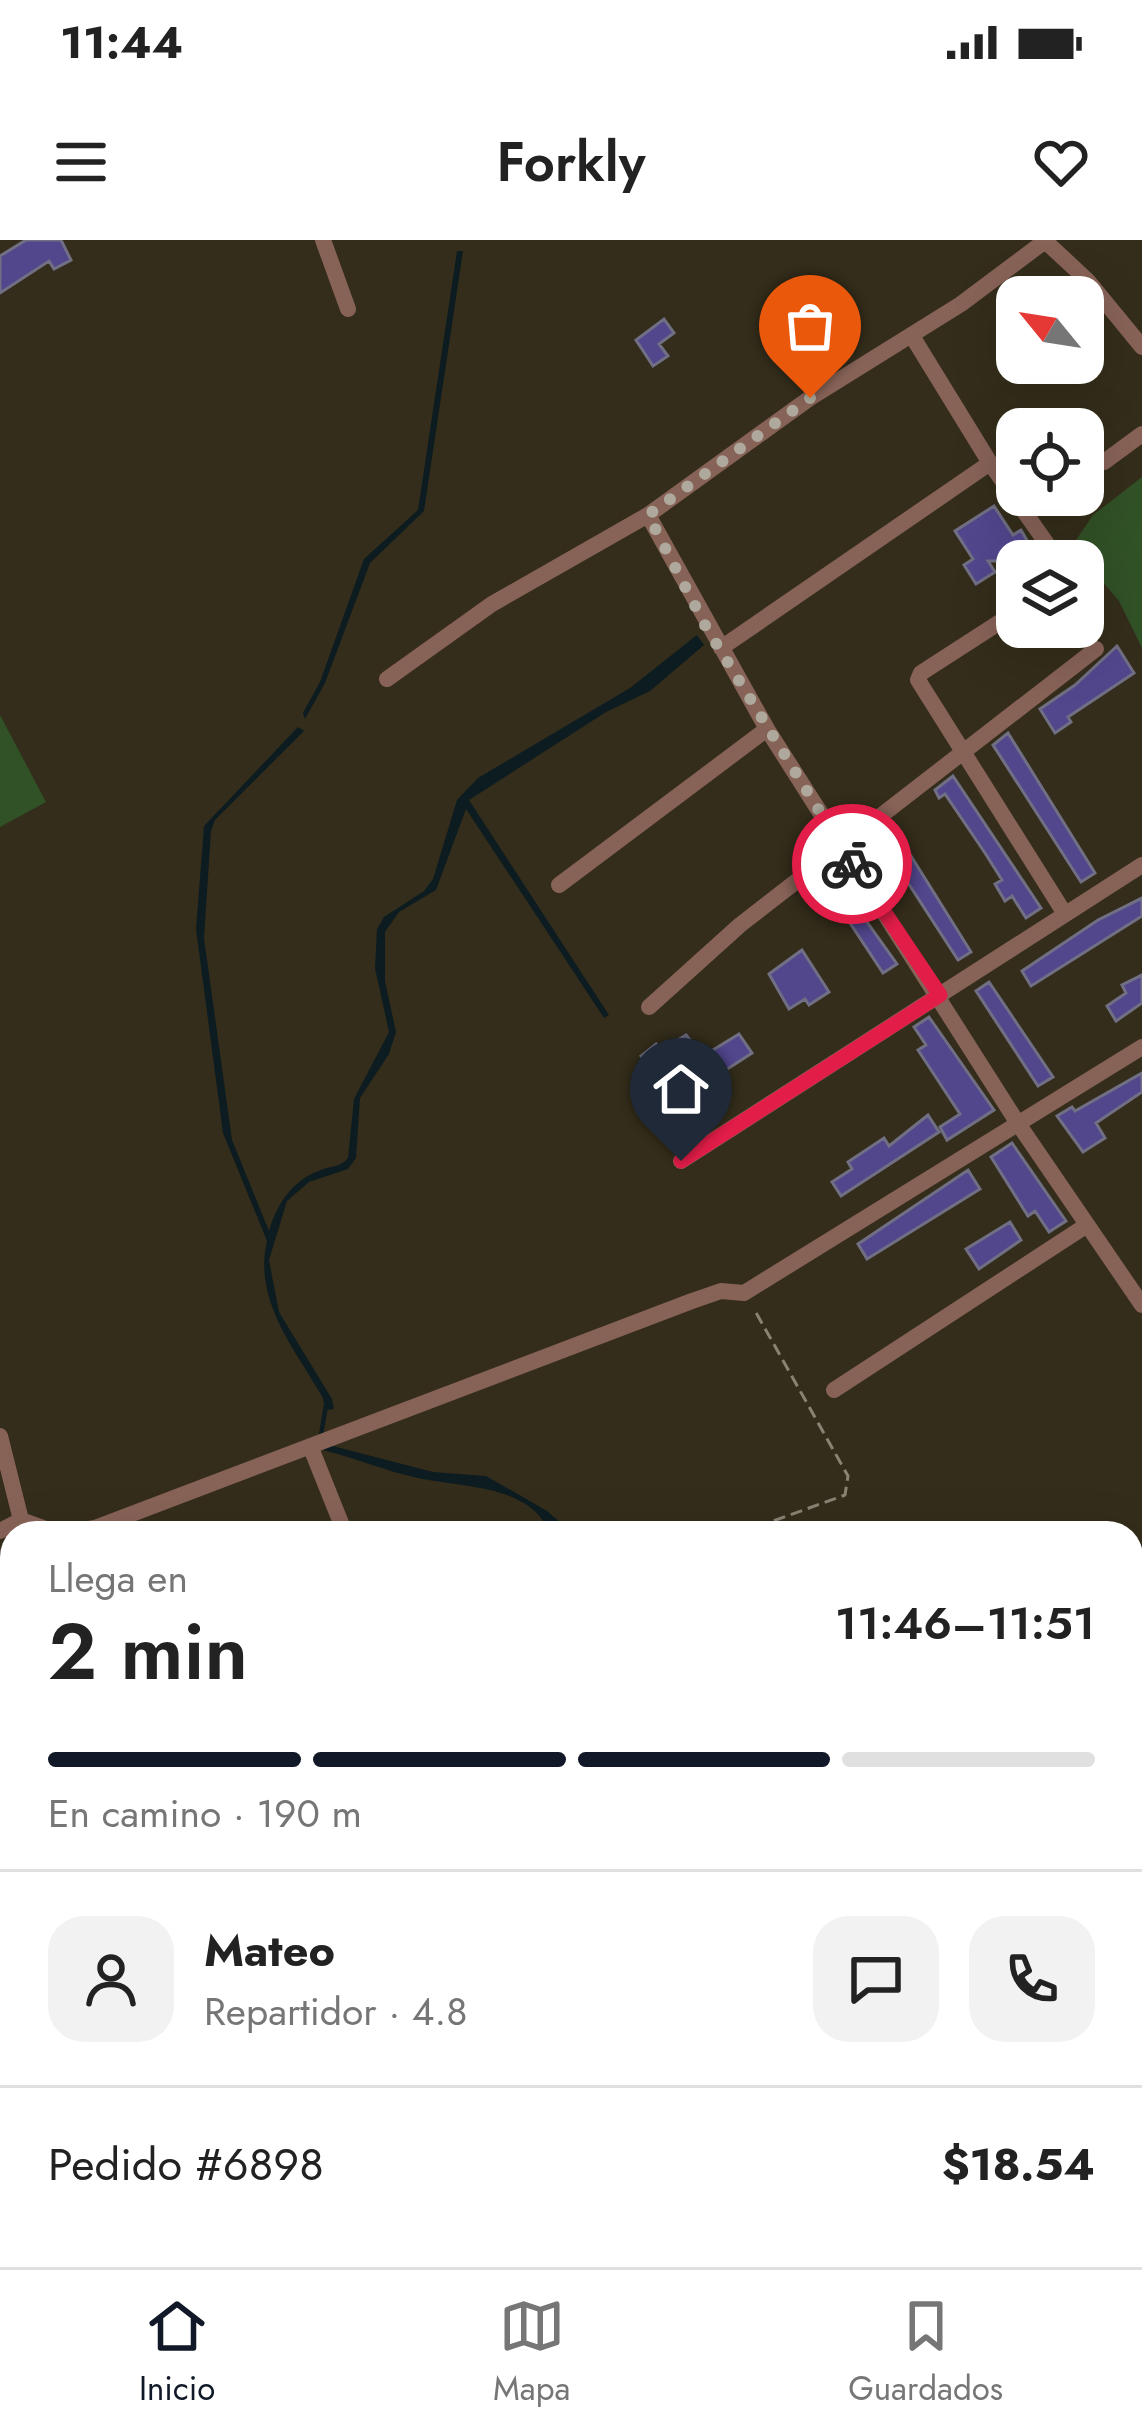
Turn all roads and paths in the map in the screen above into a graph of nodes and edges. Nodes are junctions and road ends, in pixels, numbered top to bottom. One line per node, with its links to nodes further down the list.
1 (323, 240): 3 (street)
2 (1045, 241): 4 (street); 5 (street)
3 (348, 309)
4 (912, 336): 7 (street); 9 (street)
5 (1142, 347)
6 (1142, 434): 8 (street)
7 (983, 452): 10 (street); 12 (street)
8 (1104, 462)
9 (648, 515): 12 (street); 14 (street)
10 (1045, 540)
11 (996, 624): 16 (street)
12 (714, 638): 15 (street)
13 (1096, 649): 16 (street)
14 (387, 679)
15 (767, 729): 17 (street); 19 (street)
16 (962, 754): 17 (street); 20 (street)
17 (841, 847): 21 (street); 22 (street)
18 (1142, 865): 20 (street)
19 (559, 885)
20 (1065, 914): 21 (street)
21 (940, 995): 24 (street); 25 (street)
22 (649, 1007)
23 (1142, 1046): 24 (street)
24 (1017, 1122): 26 (street); 27 (street)
25 (681, 1161)
26 (1088, 1225): 28 (street); 29 (street)
27 (744, 1292): 31 (street); 35 (path)
28 (1142, 1305)
29 (834, 1390)
30 (0, 1436): 32 (street)
31 (317, 1445): 33 (street); 34 (street)
32 (23, 1521)
33 (119, 1521)
34 (341, 1521)
35 (773, 1521)

